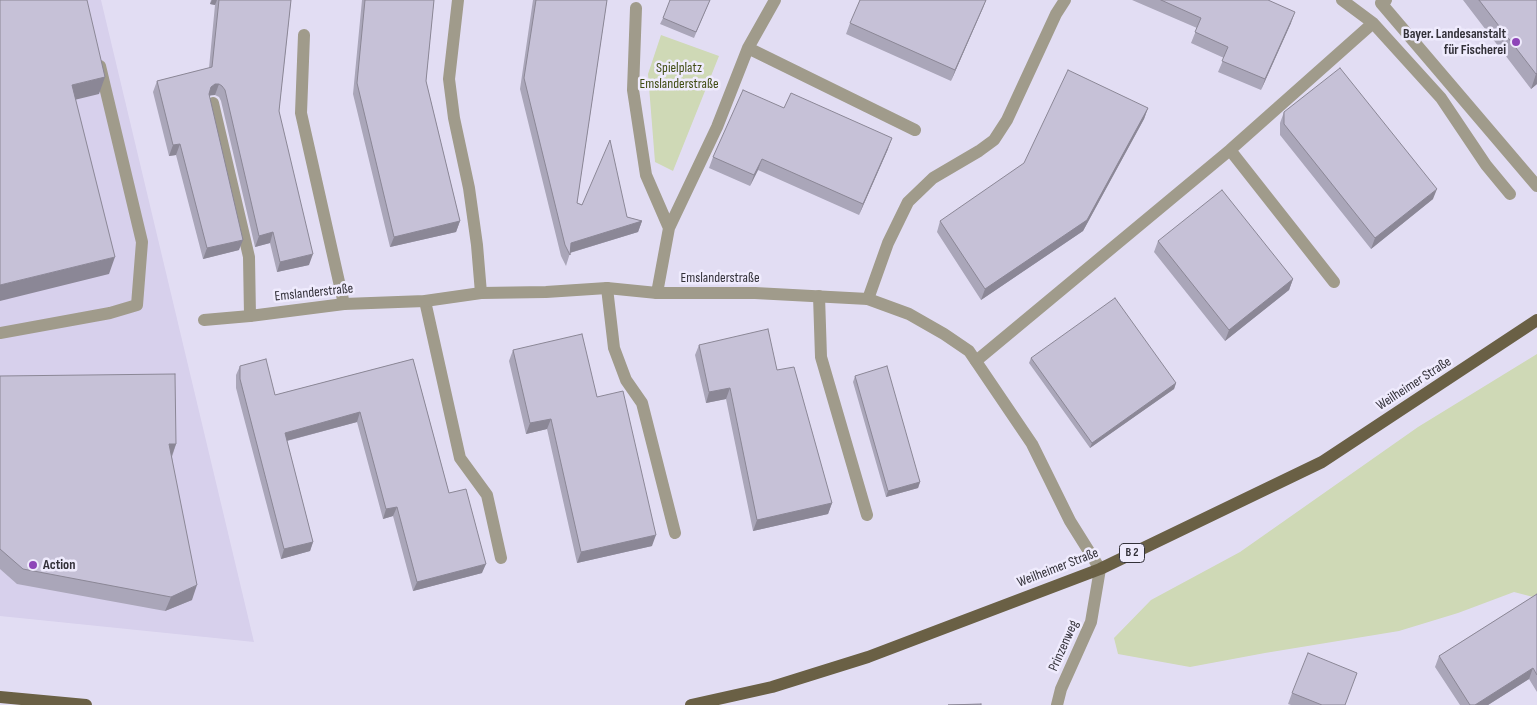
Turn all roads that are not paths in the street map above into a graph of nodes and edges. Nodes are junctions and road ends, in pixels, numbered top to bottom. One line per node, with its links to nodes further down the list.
1 (458, 0): 19 (street)
2 (775, 0): 9 (street)
3 (1065, 0): 22 (street)
4 (1342, 0): 7 (street)
5 (1386, 0): 14 (street)
6 (636, 8): 16 (street)
7 (1373, 23): 13 (street); 15 (street)
8 (304, 35): 24 (street)
9 (748, 48): 12 (street); 16 (street)
10 (99, 58): 28 (street)
11 (213, 103): 25 (street)
12 (915, 130)
13 (1230, 150): 17 (street); 29 (street)
14 (1537, 186)
15 (1510, 194)
16 (669, 228): 20 (street)
17 (1334, 282)
18 (607, 288): 19 (street, Emslanderstraße); 20 (street, Emslanderstraße); 31 (street)
19 (481, 293): 23 (street, Emslanderstraße)
20 (657, 293): 21 (street, Emslanderstraße)
21 (819, 296): 22 (street, Emslanderstraße); 30 (street)
22 (868, 298): 29 (street, Emslanderstraße)
23 (425, 301): 24 (street, Emslanderstraße); 32 (street)
24 (344, 304): 25 (street, Emslanderstraße)
25 (250, 316): 26 (street, Emslanderstraße)
26 (204, 320)
27 (1537, 320): 33 (main road, Weilheimer Straße / B 2)
28 (0, 333)
29 (976, 361): 33 (street, Emslanderstraße)
30 (867, 515)
31 (675, 533)
32 (501, 558)
33 (1100, 569): 36 (main road, Weilheimer Straße / B 2); 37 (street, Prinzenweg)
34 (0, 697): 35 (main road)
35 (86, 705)
36 (691, 705)
37 (1057, 705)

